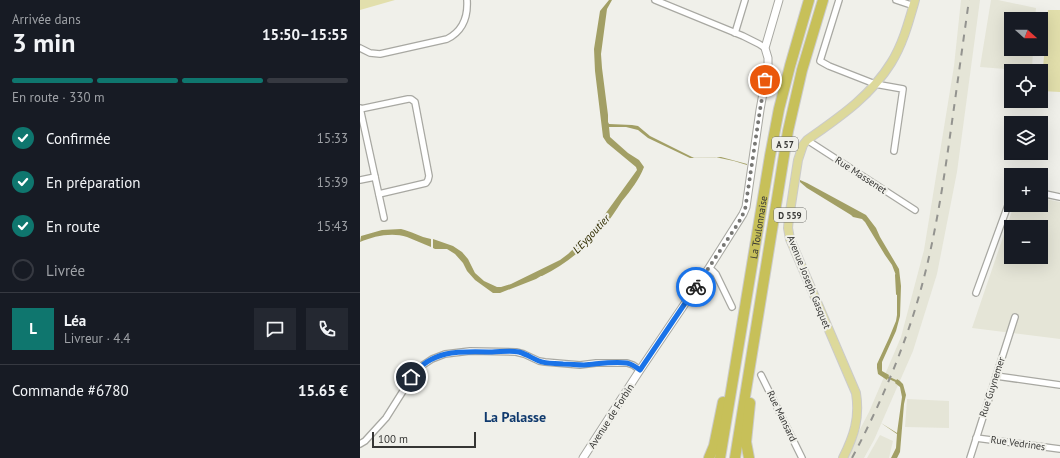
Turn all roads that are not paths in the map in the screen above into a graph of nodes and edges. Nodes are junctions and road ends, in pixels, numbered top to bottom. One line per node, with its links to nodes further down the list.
1 (467, 0): 11 (street)
2 (655, 0): 10 (street)
3 (744, 0): 10 (street)
4 (780, 0): 12 (street)
5 (809, 0): 31 (highway, La Toulonnaise / A 57)
6 (823, 0): 27 (highway, La Toulonnaise / A 57)
7 (839, 0): 13 (street)
8 (896, 0): 9 (street)
9 (915, 3): 13 (main road, Avenue Joseph Gasquet / D 559)
10 (735, 33): 12 (street)
11 (360, 48)
12 (765, 48): 26 (street, Avenue de Forbin)
13 (875, 84): 16 (main road, Avenue Joseph Gasquet / D 559); 17 (street)
14 (360, 108): 15 (street); 20 (street)
15 (362, 123): 18 (street)
16 (807, 140): 23 (street, Rue Massenet); 45 (main road, Avenue Joseph Gasquet / D 559)
17 (894, 151)
18 (375, 177): 19 (street); 20 (street)
19 (360, 180)
20 (379, 194): 25 (street)
21 (1048, 194): 22 (street)
22 (1060, 197)
23 (915, 210)
24 (1006, 212): 28 (street)
25 (384, 218)
26 (709, 268): 29 (street); 32 (street, Avenue de Forbin)
27 (761, 291): 42 (highway, La Toulonnaise / A 57); 43 (highway)
28 (976, 293)
29 (732, 307)
30 (1015, 317): 34 (street, Rue Guynemer)
31 (740, 334): 40 (highway); 41 (highway, La Toulonnaise / A 57)
32 (640, 370): 37 (street); 39 (street, Avenue de Forbin)
33 (761, 375): 44 (street, Rue Mansard)
34 (996, 376): 35 (street); 36 (street, Rue Guynemer)
35 (1060, 385)
36 (976, 438): 38 (street, Rue Vedrines); 46 (street, Rue Guynemer)
37 (360, 444)
38 (1060, 449)
39 (583, 458)
40 (709, 458)
41 (720, 458)
42 (734, 458)
43 (750, 458)
44 (802, 458)
45 (842, 458)
46 (970, 458)

